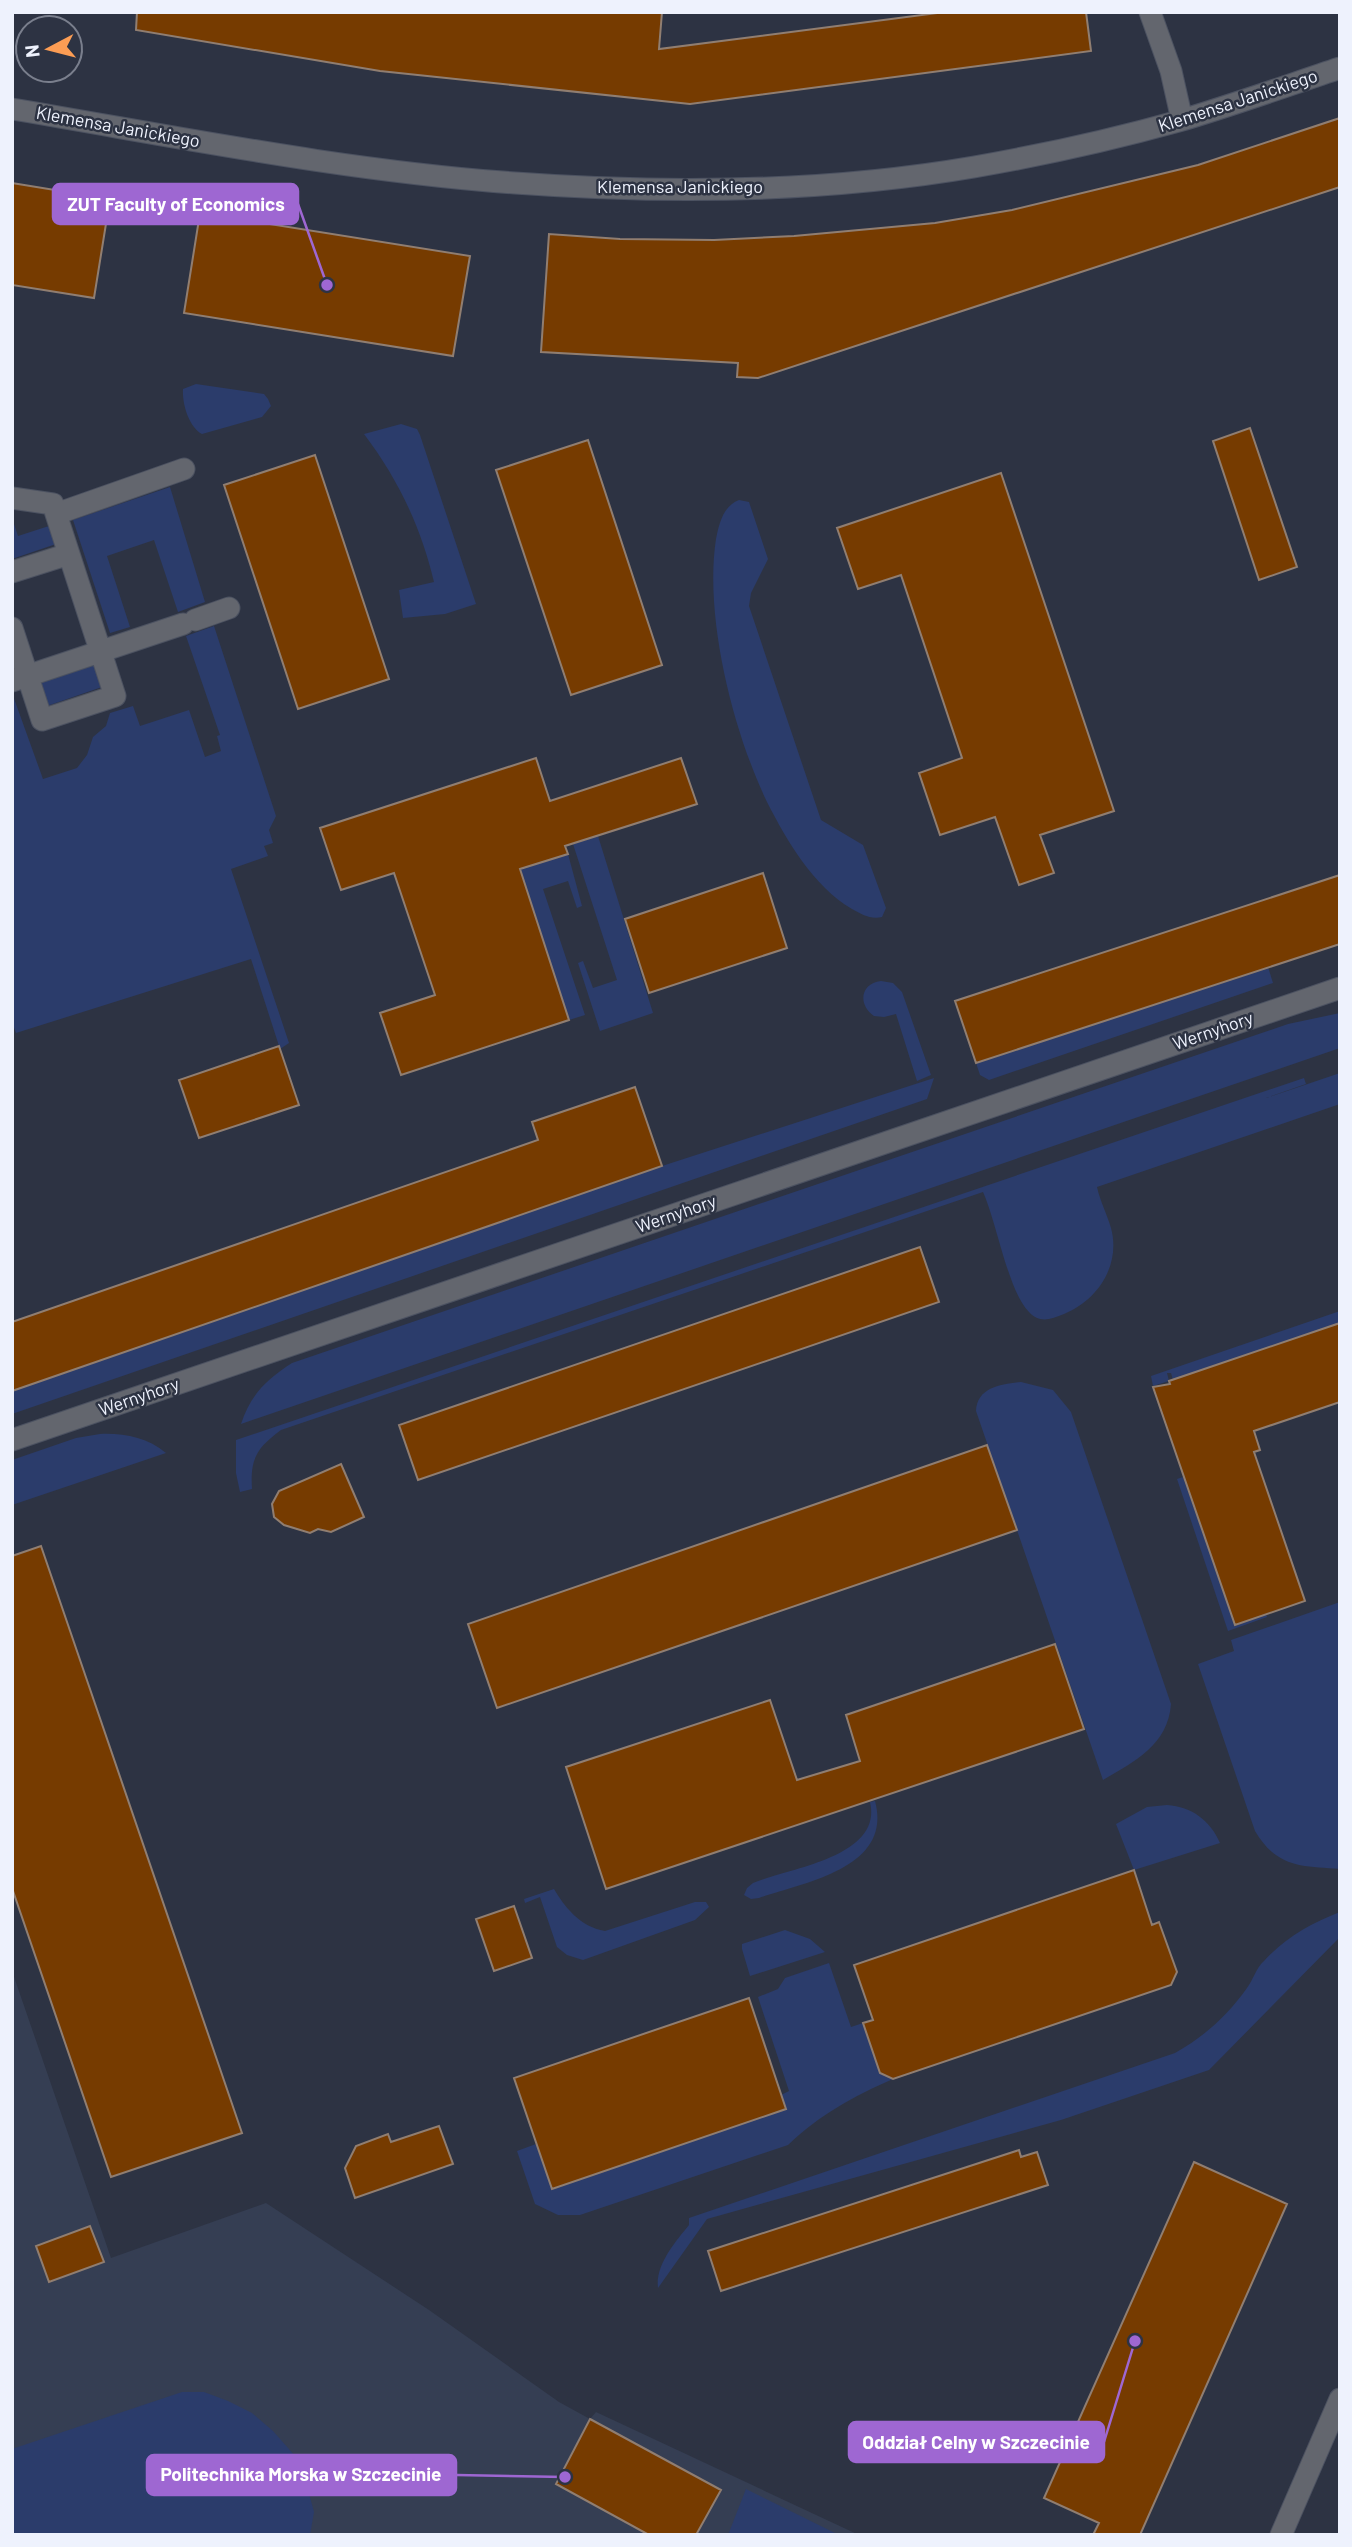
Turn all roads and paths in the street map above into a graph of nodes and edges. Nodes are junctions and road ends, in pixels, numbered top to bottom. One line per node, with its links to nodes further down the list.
1 (1150, 12): 4 (street)
2 (1340, 68): 4 (street, Klemensa Janickiego)
3 (12, 109): 4 (street, Klemensa Janickiego)
4 (1182, 120)
5 (184, 469): 7 (street)
6 (12, 498): 7 (street)
7 (56, 513): 8 (street)
8 (69, 554): 9 (street); 12 (street)
9 (12, 572)
10 (229, 608): 12 (street)
11 (12, 628): 13 (street)
12 (100, 651): 13 (street); 13 (street)
13 (20, 678)
14 (1340, 988): 15 (street, Wernyhory)
15 (12, 1440)
16 (1340, 2399): 17 (street)
17 (1281, 2535)

